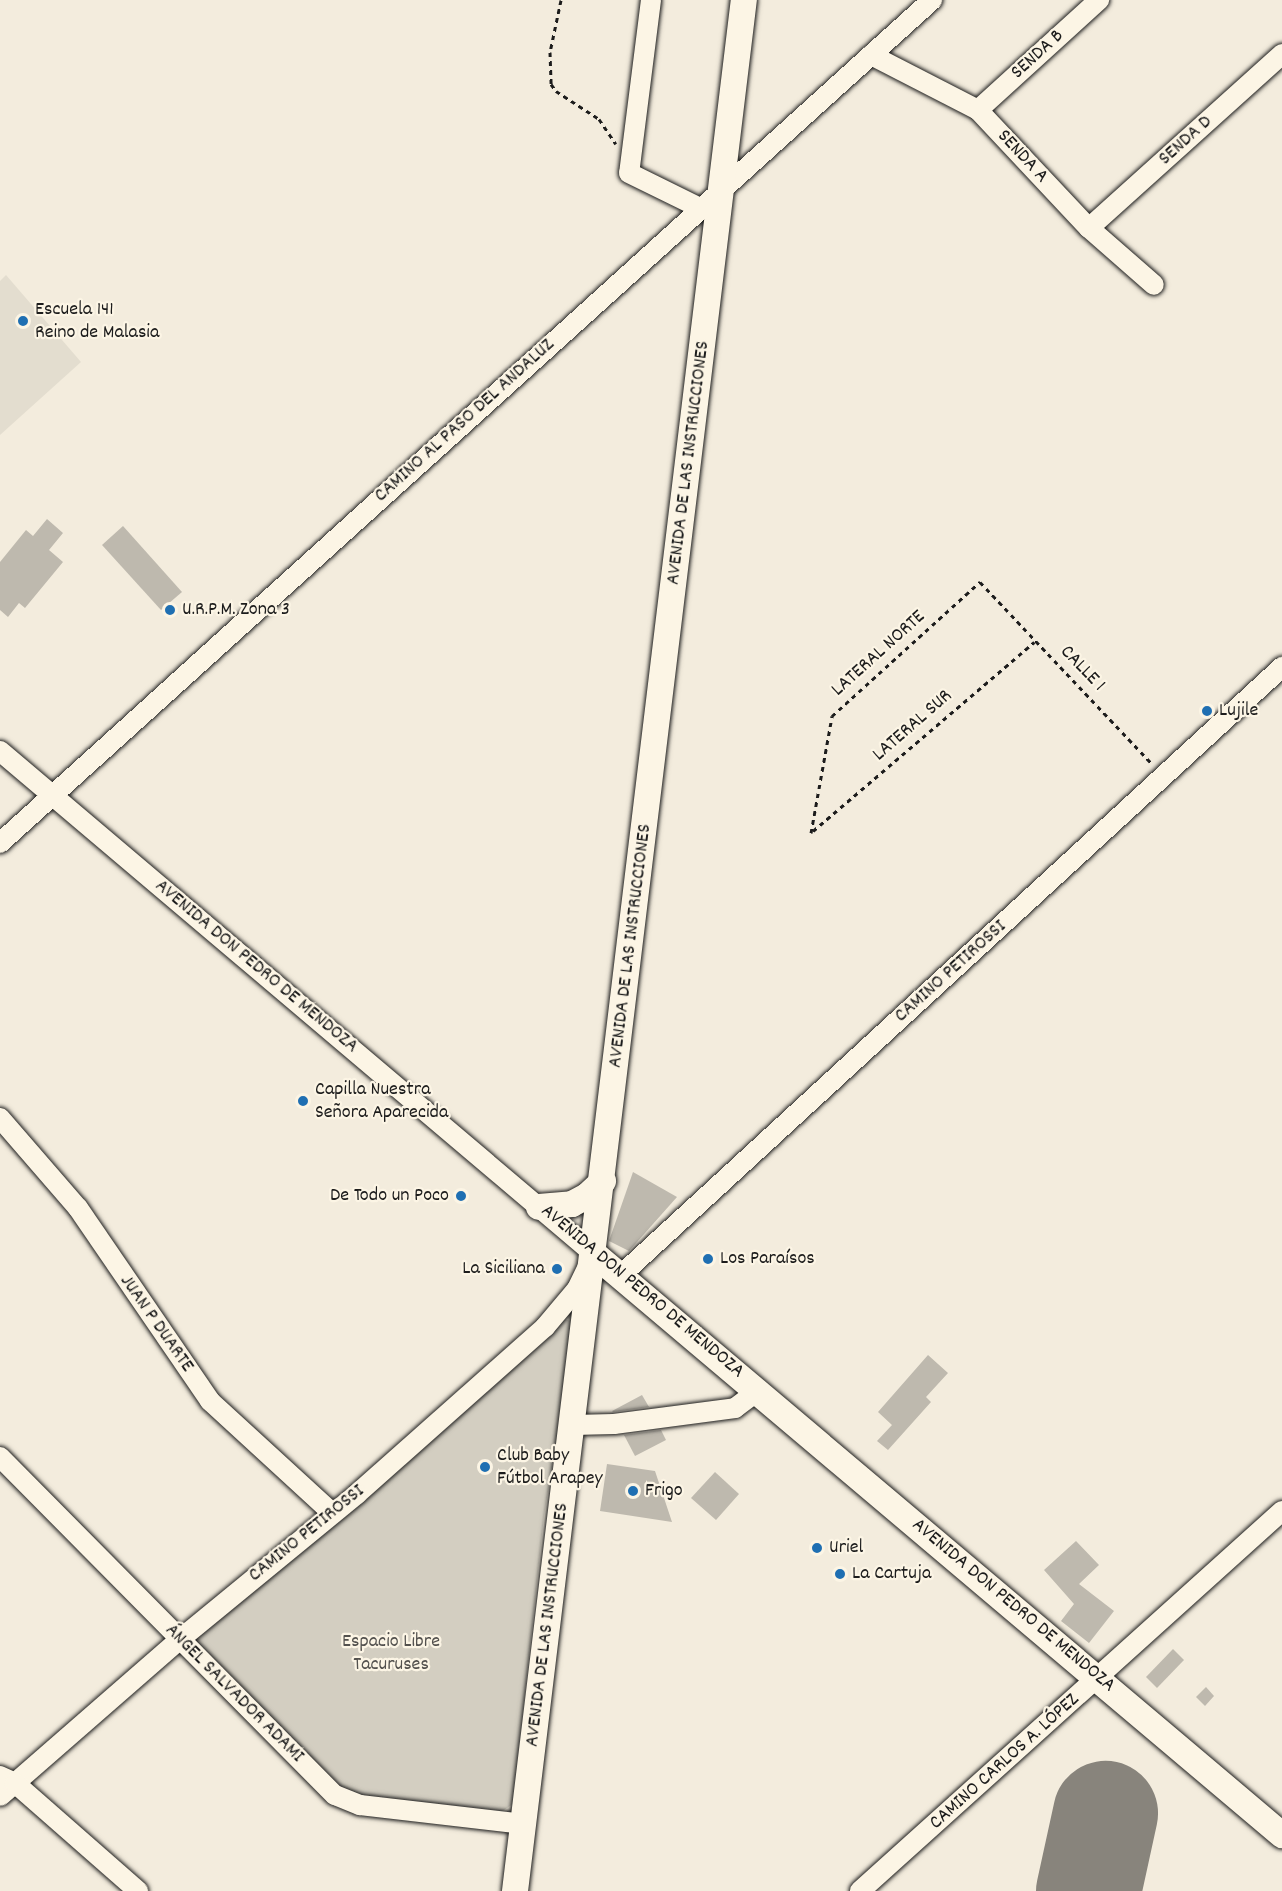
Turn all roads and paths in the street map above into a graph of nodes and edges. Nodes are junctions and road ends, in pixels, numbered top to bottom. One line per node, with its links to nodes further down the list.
1 (561, 0): 9 (path)
2 (651, 0): 9 (street)
3 (744, 0): 10 (main road, AVENIDA DE LAS INSTRUCCIONES)
4 (932, 0): 7 (street, CAMINO AL PASO DEL ANDALUZ)
5 (1099, 0): 8 (street, SENDA B)
6 (1282, 54): 12 (street, SENDA D)
7 (871, 55): 8 (street, SENDA A); 10 (street, CAMINO AL PASO DEL ANDALUZ)
8 (978, 110): 12 (street, SENDA A)
9 (629, 173): 11 (street)
10 (722, 187): 11 (street, CAMINO AL PASO DEL ANDALUZ); 23 (main road, AVENIDA DE LAS INSTRUCCIONES)
11 (700, 208): 19 (street, CAMINO AL PASO DEL ANDALUZ)
12 (1089, 228): 13 (street, SENDA A)
13 (1154, 285)
14 (980, 582): 15 (path, CALLE 1); 20 (path, LATERAL NORTE)
15 (1034, 642): 18 (path, CALLE 1); 20 (path, LATERAL SUR)
16 (1282, 667): 18 (street, CAMINO PETIROSSI)
17 (0, 751): 19 (street, AVENIDA DON PEDRO DE MENDOZA)
18 (1163, 775): 26 (street, CAMINO PETIROSSI)
19 (52, 794): 21 (street, CAMINO AL PASO DEL ANDALUZ); 24 (street, AVENIDA DON PEDRO DE MENDOZA)
20 (811, 833)
21 (0, 843)
22 (0, 1118): 32 (street, JUAN P DUARTE)
23 (603, 1181): 24 (main road); 25 (main road, AVENIDA DE LAS INSTRUCCIONES)
24 (539, 1206): 25 (street, AVENIDA DON PEDRO DE MENDOZA)
25 (594, 1254): 26 (main road, AVENIDA DON PEDRO DE MENDOZA); 27 (main road, AVENIDA DE LAS INSTRUCCIONES); 32 (street, CAMINO PETIROSSI)
26 (629, 1284): 27 (main road); 28 (main road, AVENIDA DON PEDRO DE MENDOZA)
27 (588, 1309): 29 (main road, AVENIDA DE LAS INSTRUCCIONES)
28 (759, 1390): 29 (street); 34 (main road, AVENIDA DON PEDRO DE MENDOZA)
29 (573, 1425): 36 (main road, AVENIDA DE LAS INSTRUCCIONES)
30 (0, 1457): 33 (street, ÁNGEL SALVADOR ADAMI)
31 (1282, 1511): 34 (street, CAMINO CARLOS A. LÓPEZ)
32 (331, 1512): 33 (street, CAMINO PETIROSSI)
33 (179, 1640): 35 (street, CAMINO PETIROSSI); 36 (street, ÁNGEL SALVADOR ADAMI)
34 (1098, 1679): 37 (main road, AVENIDA DON PEDRO DE MENDOZA); 40 (street, CAMINO CARLOS A. LÓPEZ)
35 (5, 1785): 38 (street)
36 (524, 1824): 39 (main road, AVENIDA DE LAS INSTRUCCIONES)
37 (1282, 1835)
38 (138, 1891)
39 (515, 1891)
40 (860, 1891)

